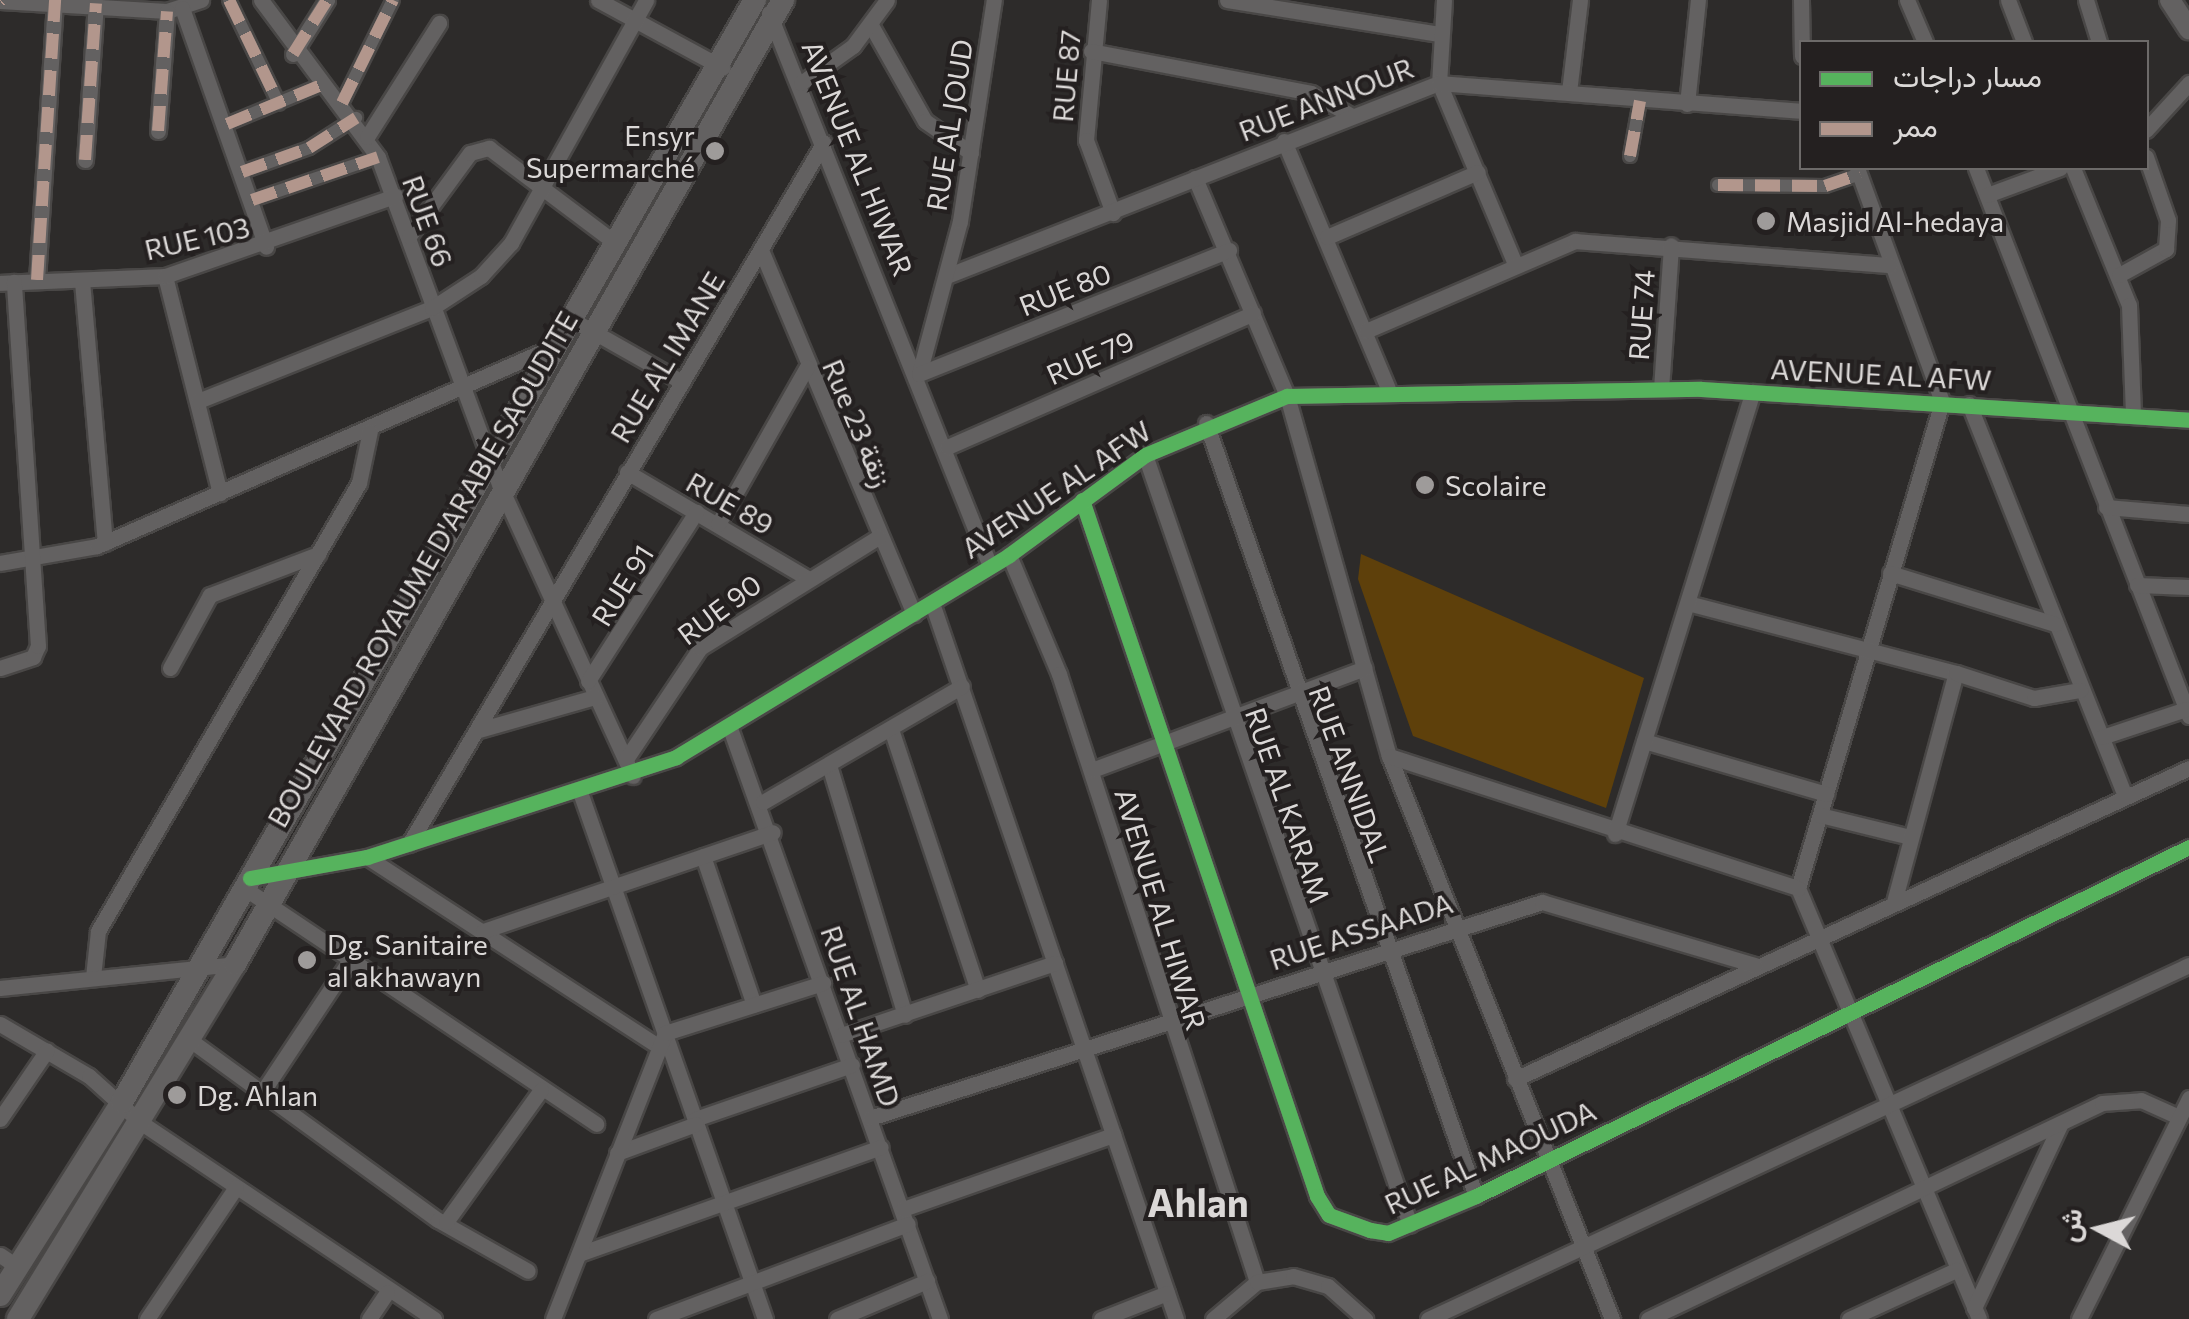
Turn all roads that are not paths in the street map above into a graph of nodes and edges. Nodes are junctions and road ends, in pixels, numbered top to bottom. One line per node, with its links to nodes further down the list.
1 (0, 0): 2 (street)
2 (55, 0): 24 (street); 90 (street)
3 (202, 0): 27 (street)
4 (229, 0): 49 (street)
5 (261, 0): 39 (street, RUE 66)
6 (328, 0): 39 (street)
7 (393, 0): 48 (street)
8 (598, 0): 29 (street)
9 (646, 0): 29 (street)
10 (887, 0): 31 (street)
11 (994, 0): 60 (street, RUE AL JOUD)
12 (1099, 0): 38 (street, RUE 87)
13 (1226, 0): 28 (street)
14 (1342, 0): 28 (street)
15 (1444, 0): 33 (street)
16 (1580, 0): 46 (street)
17 (1698, 0): 50 (street)
18 (1801, 0): 34 (street)
19 (1908, 0): 35 (street)
20 (2008, 0): 36 (street)
21 (2086, 0): 37 (street)
22 (2170, 0): 32 (street)
23 (754, 2): 26 (street, AVENUE AL HIWAR); 40 (main road, BOULEVARD ROYAUME D'ARABIE SAOUDITE)
24 (96, 3): 25 (street); 63 (street)
25 (120, 4): 27 (street)
26 (779, 8): 41 (main road, BOULEVARD ROYAUME D'ARABIE SAOUDITE); 42 (street, AVENUE AL HIWAR)
27 (174, 10): 54 (street); 56 (street)
28 (1336, 18): 33 (street)
29 (632, 21): 40 (street); 73 (street)
30 (439, 23): 57 (street)
31 (872, 27): 42 (street); 60 (street)
32 (2189, 29)
33 (1439, 34): 43 (street)
34 (1802, 40)
35 (1924, 40)
36 (2023, 40)
37 (2098, 40)
38 (1091, 51): 52 (street); 77 (street, RUE 87)
39 (293, 54): 45 (street, RUE 66)
40 (715, 64): 41 (street); 80 (main road, BOULEVARD ROYAUME D'ARABIE SAOUDITE)
41 (739, 78): 96 (main road, BOULEVARD ROYAUME D'ARABIE SAOUDITE)
42 (801, 83): 59 (street, AVENUE AL HIWAR)
43 (1439, 83): 46 (street, RUE ANNOUR); 52 (street, RUE ANNOUR); 70 (street)
44 (2189, 83): 55 (street)
45 (321, 85): 48 (street, RUE 66); 49 (street)
46 (1570, 92): 47 (street, RUE ANNOUR)
47 (1640, 101): 50 (street, RUE ANNOUR); 61 (street)
48 (342, 103): 53 (street, RUE 66)
49 (279, 104): 54 (street)
50 (1687, 104): 51 (street, RUE ANNOUR)
51 (1799, 111)
52 (1350, 114): 58 (street, RUE ANNOUR)
53 (356, 118): 57 (street, RUE 66); 69 (street)
54 (226, 124): 69 (street)
55 (2149, 127)
56 (158, 131)
57 (367, 137): 62 (street, RUE 66)
58 (1284, 141): 71 (street, RUE ANNOUR); 79 (street)
59 (824, 142): 83 (street, RUE AL IMANE); 100 (street, AVENUE AL HIWAR)
60 (971, 153): 87 (street, RUE AL JOUD)
61 (1630, 156)
62 (378, 157): 75 (street, RUE 66); 76 (street)
63 (85, 160)
64 (2149, 166): 89 (street)
65 (1864, 170): 72 (street); 86 (street)
66 (1977, 170): 74 (street)
67 (2054, 170): 74 (street)
68 (2074, 170): 89 (street)
69 (242, 172): 76 (street)
70 (1478, 172): 79 (street); 85 (street)
71 (1195, 178): 77 (street, RUE ANNOUR); 84 (street)
72 (1718, 185)
73 (544, 187): 78 (street); 80 (street); 93 (street)
74 (1987, 194): 110 (street)
75 (395, 196): 78 (street, RUE 66); 82 (street, RUE 103)
76 (252, 200): 82 (street)
77 (1113, 212): 87 (street, RUE ANNOUR)
78 (409, 236): 93 (street, RUE 66)
79 (1327, 237): 97 (street)
80 (614, 242): 95 (main road, BOULEVARD ROYAUME D'ARABIE SAOUDITE)
81 (1671, 245): 85 (street); 86 (street); 104 (street, RUE 74)
82 (266, 247): 88 (street, RUE 103)
83 (761, 250): 99 (street, Rue 23 زنقة); 101 (street, RUE AL IMANE)
84 (1229, 250): 94 (street); 100 (street, RUE 80)
85 (1515, 264): 97 (street)
86 (1890, 265): 108 (street)
87 (949, 275): 100 (street, RUE AL JOUD)
88 (165, 276): 91 (street, RUE 103); 107 (street)
89 (2119, 276): 111 (street)
90 (37, 280): 91 (street, RUE 103); 92 (street, RUE 103)
91 (82, 281): 127 (street)
92 (7, 282): 130 (street)
93 (432, 308): 102 (street, RUE 66); 107 (street)
94 (1253, 312): 106 (street); 115 (street, RUE 79)
95 (568, 318): 96 (street); 98 (main road, BOULEVARD ROYAUME D'ARABIE SAOUDITE)
96 (591, 330): 101 (street); 119 (main road, BOULEVARD ROYAUME D'ARABIE SAOUDITE)
97 (1366, 331): 103 (street)
98 (553, 347): 102 (street); 116 (main road, BOULEVARD ROYAUME D'ARABIE SAOUDITE)
99 (807, 367): 125 (street); 126 (street, Rue 23 زنقة)
100 (920, 374): 115 (street, AVENUE AL HIWAR)
101 (682, 382): 118 (street, RUE AL IMANE)
102 (468, 385): 114 (street); 116 (street, RUE 66)
103 (1388, 388): 104 (street, AVENUE AL AFW); 106 (street, AVENUE AL AFW)
104 (1662, 388): 105 (street, AVENUE AL AFW)
105 (1752, 392): 108 (street, AVENUE AL AFW); 139 (street)
106 (1287, 396): 113 (street, AVENUE AL AFW); 145 (street)
107 (198, 401): 120 (street)
108 (1942, 402): 109 (street, AVENUE AL AFW); 133 (street)
109 (1969, 404): 110 (street, AVENUE AL AFW); 141 (street)
110 (2067, 411): 111 (street, AVENUE AL AFW); 122 (street)
111 (2132, 415): 112 (street, AVENUE AL AFW)
112 (2189, 420)
113 (1206, 423): 117 (street, AVENUE AL AFW); 151 (street, RUE ANNIDAL)
114 (370, 431): 120 (street); 128 (street)
115 (947, 447): 132 (street, AVENUE AL HIWAR)
116 (492, 454): 119 (street, RUE 66); 179 (main road, BOULEVARD ROYAUME D'ARABIE SAOUDITE)
117 (1145, 455): 121 (street, AVENUE AL AFW); 153 (street, RUE AL KARAM)
118 (627, 472): 123 (street, RUE 89); 137 (street, RUE AL IMANE)
119 (500, 486): 137 (street); 178 (main road, BOULEVARD ROYAUME D'ARABIE SAOUDITE)
120 (220, 493): 127 (street)
121 (1082, 500): 129 (street, AVENUE AL AFW); 158 (street, RUE AL MAOUDA)
122 (2106, 507): 124 (street); 135 (street)
123 (696, 512): 125 (street, RUE 89); 147 (street, RUE 91)
124 (2189, 514)
125 (718, 524): 134 (street, RUE 89)
126 (878, 536): 134 (street, RUE 90); 140 (street, Rue 23 زنقة)
127 (105, 542): 130 (street)
128 (318, 554): 144 (street); 195 (street)
129 (1010, 555): 132 (street, AVENUE AL AFW); 164 (street, AVENUE AL HIWAR)
130 (28, 560): 131 (street); 143 (street)
131 (0, 563)
132 (990, 566): 138 (street, AVENUE AL AFW)
133 (1890, 573): 141 (street); 142 (street)
134 (807, 578): 161 (street, RUE 90)
135 (2137, 585): 136 (street); 152 (street)
136 (2189, 587)
137 (554, 599): 147 (street); 154 (street, RUE AL IMANE)
138 (932, 602): 140 (street, AVENUE AL AFW); 148 (street)
139 (1691, 604): 142 (street); 159 (street)
140 (914, 614): 155 (street, AVENUE AL AFW)
141 (2055, 624): 149 (street)
142 (1867, 648): 146 (street); 167 (street)
143 (0, 668)
144 (170, 668)
145 (1365, 668): 151 (street); 160 (street)
146 (1956, 672): 149 (street); 173 (street)
147 (588, 681): 150 (street)
148 (962, 686): 156 (street); 189 (street)
149 (2080, 690): 157 (street)
150 (596, 697): 154 (street); 161 (street)
151 (1295, 697): 153 (street); 187 (street, RUE ANNIDAL)
152 (2188, 712): 157 (street)
153 (1232, 716): 158 (street); 194 (street, RUE AL KARAM)
154 (480, 730): 174 (street, RUE AL IMANE)
155 (731, 730): 165 (street, AVENUE AL AFW); 169 (street, RUE AL HAMD)
156 (891, 730): 162 (street); 198 (street)
157 (2102, 737): 168 (street)
158 (1164, 741): 164 (street); 199 (street, RUE AL MAOUDA)
159 (1644, 742): 167 (street); 172 (street)
160 (1389, 756): 172 (street); 184 (street)
161 (626, 759): 165 (street)
162 (829, 766): 169 (street); 201 (street)
163 (2189, 768): 168 (street)
164 (1092, 770): 203 (street, AVENUE AL HIWAR)
165 (633, 776): 166 (street, AVENUE AL AFW)
166 (580, 792): 174 (street, AVENUE AL AFW); 180 (street)
167 (1826, 794): 170 (street)
168 (2125, 796): 182 (street)
169 (763, 802): 171 (street, RUE AL HAMD)
170 (1820, 815): 173 (street); 181 (street)
171 (773, 832): 176 (street); 196 (street, RUE AL HAMD)
172 (1616, 834): 181 (street)
173 (1910, 837): 182 (street)
174 (409, 844): 177 (street, AVENUE AL AFW)
175 (2189, 846): 202 (street, RUE AL MAOUDA)
176 (703, 856): 180 (street); 200 (street)
177 (367, 857): 178 (street, AVENUE AL AFW); 185 (street)
178 (283, 875): 179 (street, AVENUE AL AFW); 183 (main road, BOULEVARD ROYAUME D'ARABIE SAOUDITE)
179 (247, 883): 183 (street); 193 (main road, BOULEVARD ROYAUME D'ARABIE SAOUDITE)
180 (613, 887): 185 (street); 206 (street)
181 (1798, 888): 186 (street)
182 (1894, 902): 186 (street)
183 (268, 903): 188 (street); 190 (main road, BOULEVARD ROYAUME D'ARABIE SAOUDITE)
184 (1457, 925): 187 (street, RUE ASSAADA); 191 (street, RUE ASSAADA); 211 (street)
185 (482, 930): 206 (street)
186 (1816, 937): 191 (street); 202 (street)
187 (1386, 948): 194 (street, RUE ASSAADA); 230 (street, RUE ANNIDAL)
188 (348, 963): 212 (street); 213 (street)
189 (1055, 963): 198 (street); 209 (street)
190 (234, 964): 193 (street); 207 (main road, BOULEVARD ROYAUME D'ARABIE SAOUDITE)
191 (1755, 965): 211 (street)
192 (2189, 965): 216 (street)
193 (197, 967): 195 (street); 215 (main road, BOULEVARD ROYAUME D'ARABIE SAOUDITE)
194 (1318, 972): 199 (street, RUE ASSAADA); 234 (street, RUE AL KARAM)
195 (93, 977): 197 (street)
196 (824, 984): 200 (street); 205 (street, RUE AL HAMD)
197 (0, 988)
198 (978, 990): 201 (street)
199 (1250, 994): 203 (street, RUE ASSAADA); 234 (street, RUE AL MAOUDA)
200 (754, 1005): 206 (street)
201 (905, 1015): 205 (street)
202 (1846, 1016): 216 (street); 227 (street, RUE AL MAOUDA)
203 (1169, 1021): 209 (street, RUE ASSAADA); 241 (street, AVENUE AL HIWAR)
204 (0, 1024): 208 (street)
205 (841, 1035): 210 (street, RUE AL HAMD)
206 (661, 1039): 220 (street); 226 (street)
207 (190, 1040): 213 (street); 221 (main road, BOULEVARD ROYAUME D'ARABIE SAOUDITE)
208 (47, 1050): 215 (street); 219 (street)
209 (1085, 1050): 218 (street, RUE ASSAADA); 224 (street)
210 (852, 1065): 218 (street, RUE AL HAMD); 220 (street)
211 (1515, 1080): 227 (street)
212 (541, 1090): 223 (street); 233 (street)
213 (262, 1091): 233 (street)
214 (2189, 1098): 217 (street)
215 (122, 1102): 221 (street); 237 (main road, BOULEVARD ROYAUME D'ARABIE SAOUDITE)
216 (1884, 1103): 229 (street); 235 (street)
217 (2179, 1117): 222 (street); 264 (street)
218 (870, 1118): 225 (street, RUE AL HAMD)
219 (0, 1119)
220 (696, 1121): 226 (street); 231 (street)
221 (140, 1122): 228 (street); 247 (main road, BOULEVARD ROYAUME D'ARABIE SAOUDITE)
222 (2061, 1123): 229 (street); 246 (street)
223 (596, 1124)
224 (1114, 1135): 232 (street); 244 (street)
225 (880, 1147): 231 (street); 232 (street, RUE AL HAMD)
226 (616, 1153): 236 (street)
227 (1546, 1159): 230 (street, RUE AL MAOUDA); 235 (street)
228 (236, 1187): 243 (street); 248 (street)
229 (1922, 1189): 238 (street); 262 (street)
230 (1476, 1196): 234 (street, RUE AL MAOUDA)
231 (725, 1204): 236 (street); 242 (street)
232 (905, 1217): 240 (street, RUE AL HAMD); 242 (street)
233 (446, 1222): 239 (street)
234 (1410, 1225)
235 (1584, 1245): 260 (street); 261 (street)
236 (579, 1254): 251 (street)
237 (9, 1261): 245 (main road, BOULEVARD ROYAUME D'ARABIE SAOUDITE)
238 (1956, 1270): 246 (street); 263 (street)
239 (528, 1271)
240 (927, 1281): 254 (street); 255 (street, RUE AL HAMD)
241 (1257, 1282): 258 (street); 259 (street)
242 (753, 1286): 252 (street); 253 (street)
243 (387, 1292): 249 (street); 250 (street)
244 (1168, 1293): 256 (street); 257 (street)
245 (0, 1295)
246 (1977, 1313)
247 (18, 1319)
248 (147, 1319)
249 (369, 1319)
250 (434, 1319)
251 (552, 1319)
252 (656, 1319)
253 (765, 1319)
254 (838, 1319)
255 (940, 1319)
256 (1101, 1319)
257 (1176, 1319)
258 (1214, 1319)
259 (1365, 1319)
260 (1428, 1319)
261 (1612, 1319)
262 (1648, 1319)
263 (1849, 1319)
264 (2079, 1319)

